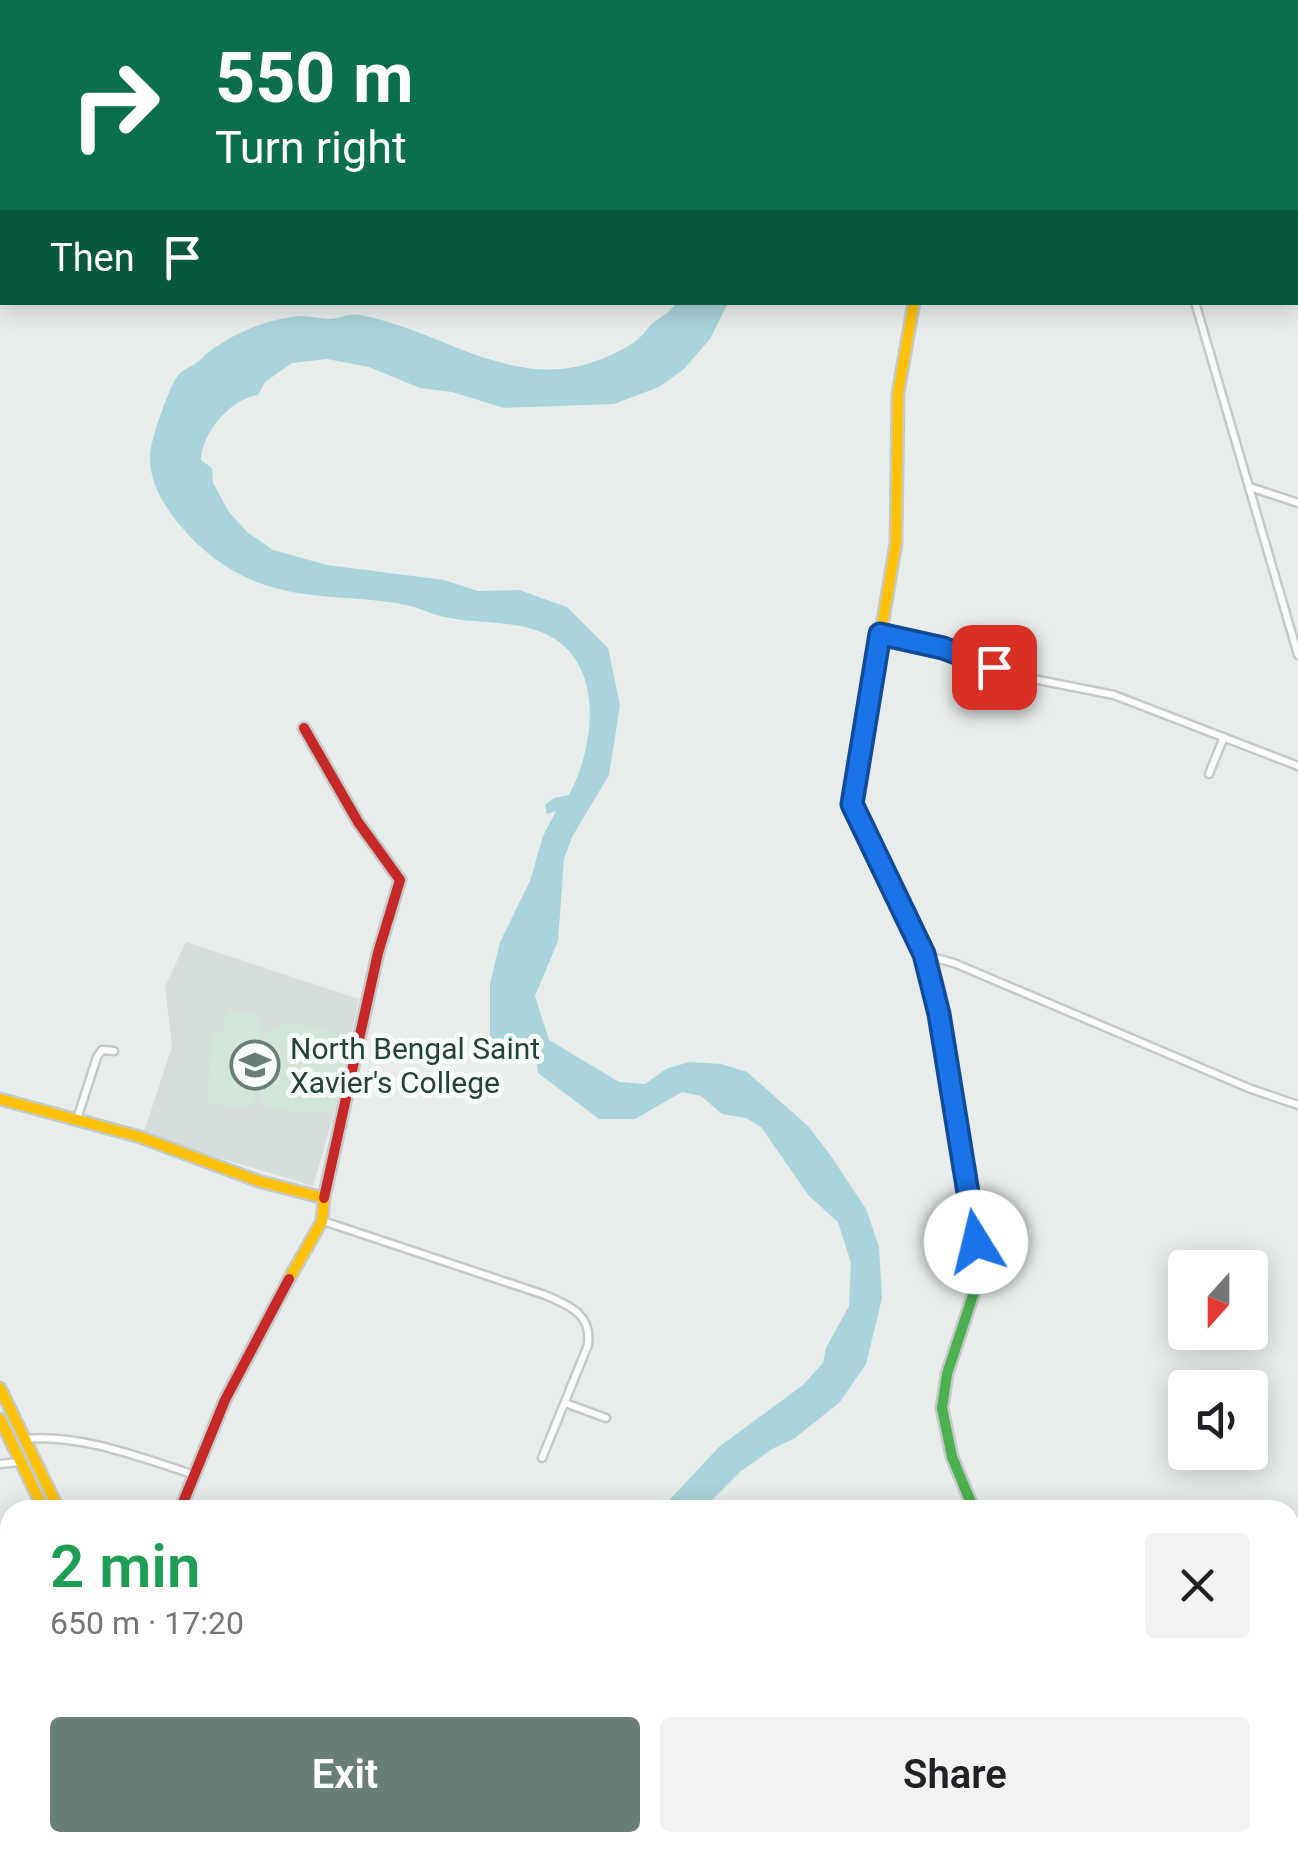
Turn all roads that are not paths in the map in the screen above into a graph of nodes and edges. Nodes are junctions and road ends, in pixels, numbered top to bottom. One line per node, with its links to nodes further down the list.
1 (913, 305): 5 (main road)
2 (1195, 305): 3 (street)
3 (1249, 486): 4 (street); 6 (street)
4 (1298, 503)
5 (880, 634): 8 (street); 11 (main road)
6 (1298, 655)
7 (304, 728): 16 (main road)
8 (1224, 737): 9 (street); 10 (street)
9 (1298, 766)
10 (1209, 774)
11 (924, 954): 14 (street); 31 (main road)
12 (114, 1051): 15 (street)
13 (0, 1099): 15 (main road)
14 (1298, 1105)
15 (78, 1119): 16 (main road)
16 (324, 1198): 17 (main road)
17 (322, 1221): 19 (street); 27 (main road)
18 (0, 1388): 22 (main road)
19 (565, 1404): 20 (street); 24 (street)
20 (606, 1418)
21 (0, 1420): 23 (main road)
22 (25, 1439): 27 (street); 29 (main road)
23 (5, 1440): 25 (main road)
24 (542, 1458)
25 (20, 1462): 26 (street); 28 (main road)
26 (0, 1464)
27 (193, 1475): 30 (main road)
28 (39, 1500)
29 (55, 1500)
30 (184, 1500)
31 (970, 1500)

